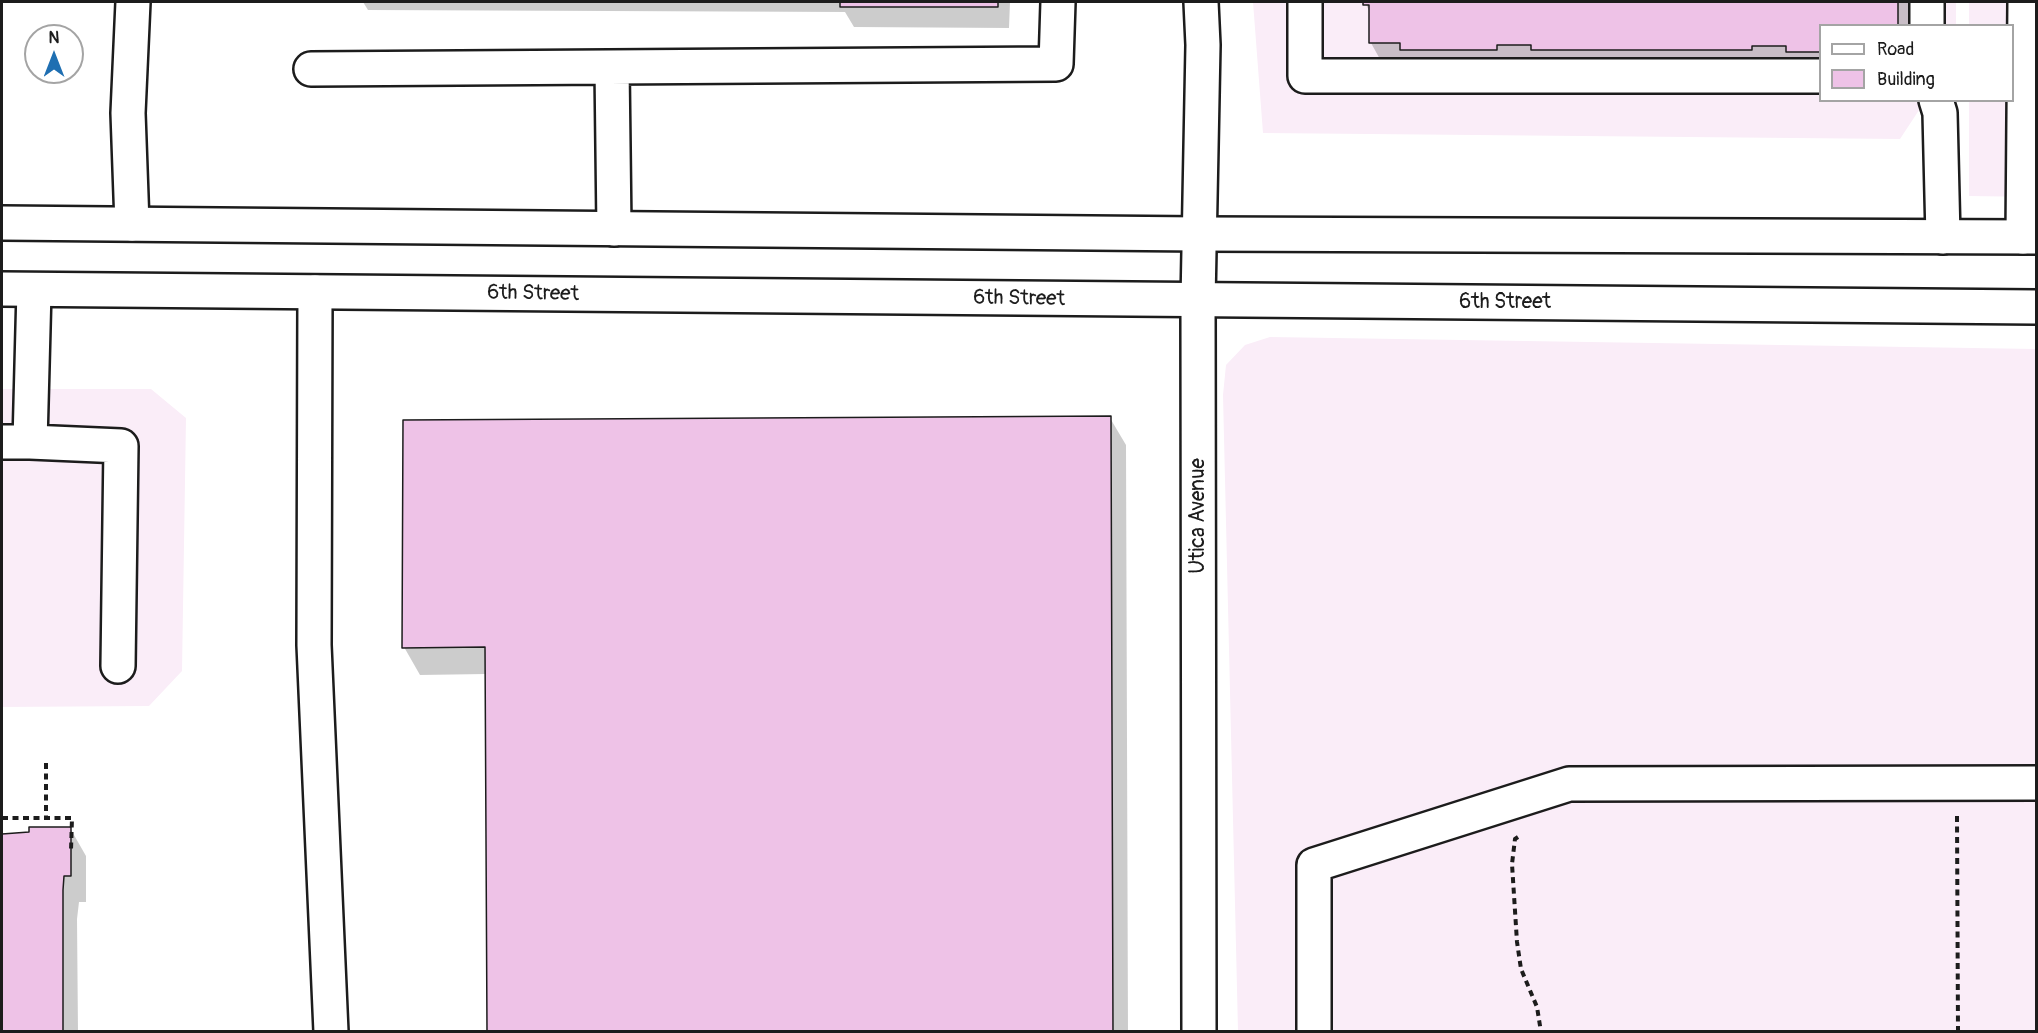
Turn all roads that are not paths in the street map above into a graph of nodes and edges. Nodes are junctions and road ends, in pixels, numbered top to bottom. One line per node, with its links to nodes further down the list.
1 (133, 2): 13 (main road)
2 (1058, 2): 8 (main road)
3 (1201, 2): 15 (main road, Utica Avenue)
4 (1305, 2): 10 (main road)
5 (1927, 2): 7 (main road)
6 (2025, 2): 17 (main road)
7 (1927, 24)
8 (612, 67): 9 (main road); 14 (main road)
9 (311, 69)
10 (1819, 76)
11 (1937, 102): 16 (main road)
12 (2, 223): 13 (main road)
13 (132, 224): 14 (main road)
14 (614, 229): 15 (main road)
15 (1200, 234): 16 (main road); 21 (main road, Utica Avenue)
16 (1943, 237): 17 (main road)
17 (2030, 237)
18 (2, 289): 19 (main road, 6th Street)
19 (34, 290): 20 (main road, 6th Street); 23 (main road)
20 (315, 292): 21 (main road, 6th Street); 26 (main road)
21 (1198, 301): 22 (main road, 6th Street); 27 (main road, Utica Avenue)
22 (2037, 306)
23 (16, 442): 24 (main road)
24 (118, 666)
25 (2037, 783): 28 (main road)
26 (331, 1032)
27 (1200, 1032)
28 (1314, 1032)

